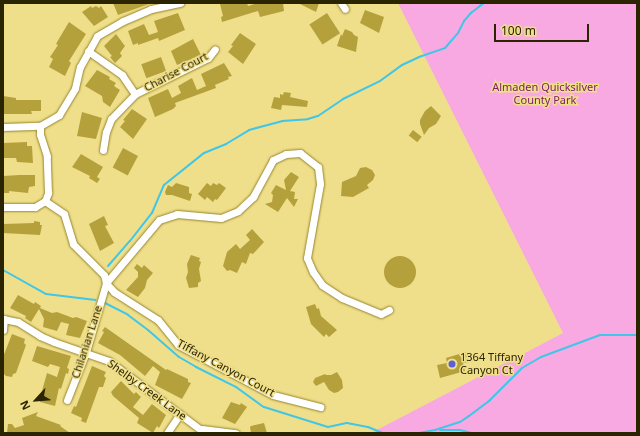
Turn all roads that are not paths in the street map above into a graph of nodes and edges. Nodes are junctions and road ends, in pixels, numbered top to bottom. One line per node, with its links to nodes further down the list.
1 (180, 3): 3 (street)
2 (215, 49): 4 (street, Charise Court)
3 (88, 51): 4 (street); 5 (street)
4 (136, 94): 7 (street, Charise Court)
5 (40, 126): 6 (street); 8 (street)
6 (3, 127)
7 (103, 150)
8 (45, 201): 9 (street); 10 (street, Tiffany Canyon Court)
9 (3, 207)
10 (106, 283): 11 (street); 14 (street, Chilanian Lane); 16 (street, Tiffany Canyon Court)
11 (389, 310)
12 (4, 319): 13 (street); 14 (street, Shelby Creek Lane)
13 (3, 330)
14 (86, 352): 15 (street, Chilanian Lane); 17 (street, Shelby Creek Lane)
15 (67, 400)
16 (320, 407)
17 (180, 414): 18 (street, Shelby Creek Lane); 19 (street)
18 (203, 431): 20 (street, Shelby Creek Lane)
19 (167, 433)
20 (236, 433)

